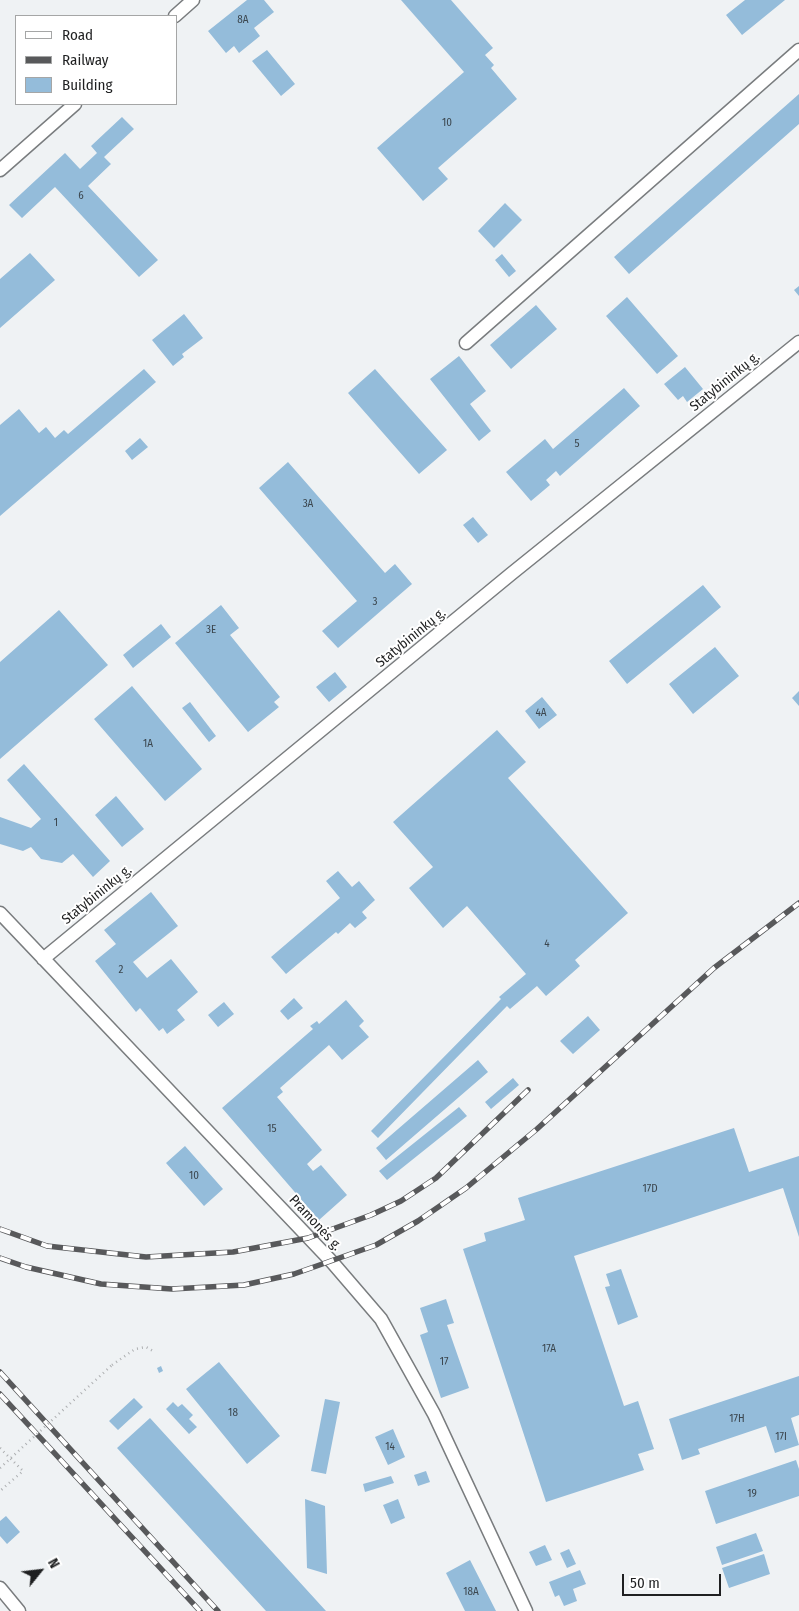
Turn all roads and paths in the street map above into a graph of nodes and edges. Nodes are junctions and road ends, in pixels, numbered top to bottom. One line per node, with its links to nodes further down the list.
1 (193, 0): 2 (street)
2 (175, 15)
3 (799, 50): 7 (street)
4 (74, 105): 5 (street)
5 (0, 170)
6 (799, 342): 9 (street, Statybininkų g.)
7 (466, 343)
8 (0, 913): 9 (street, Pramonės g.)
9 (43, 958): 16 (street, Pramonės g.)
10 (153, 1351): 12 (path, bridge)
11 (0, 1448): 13 (path)
12 (0, 1468)
13 (0, 1490)
14 (0, 1588): 15 (street)
15 (19, 1611)
16 (526, 1611)

